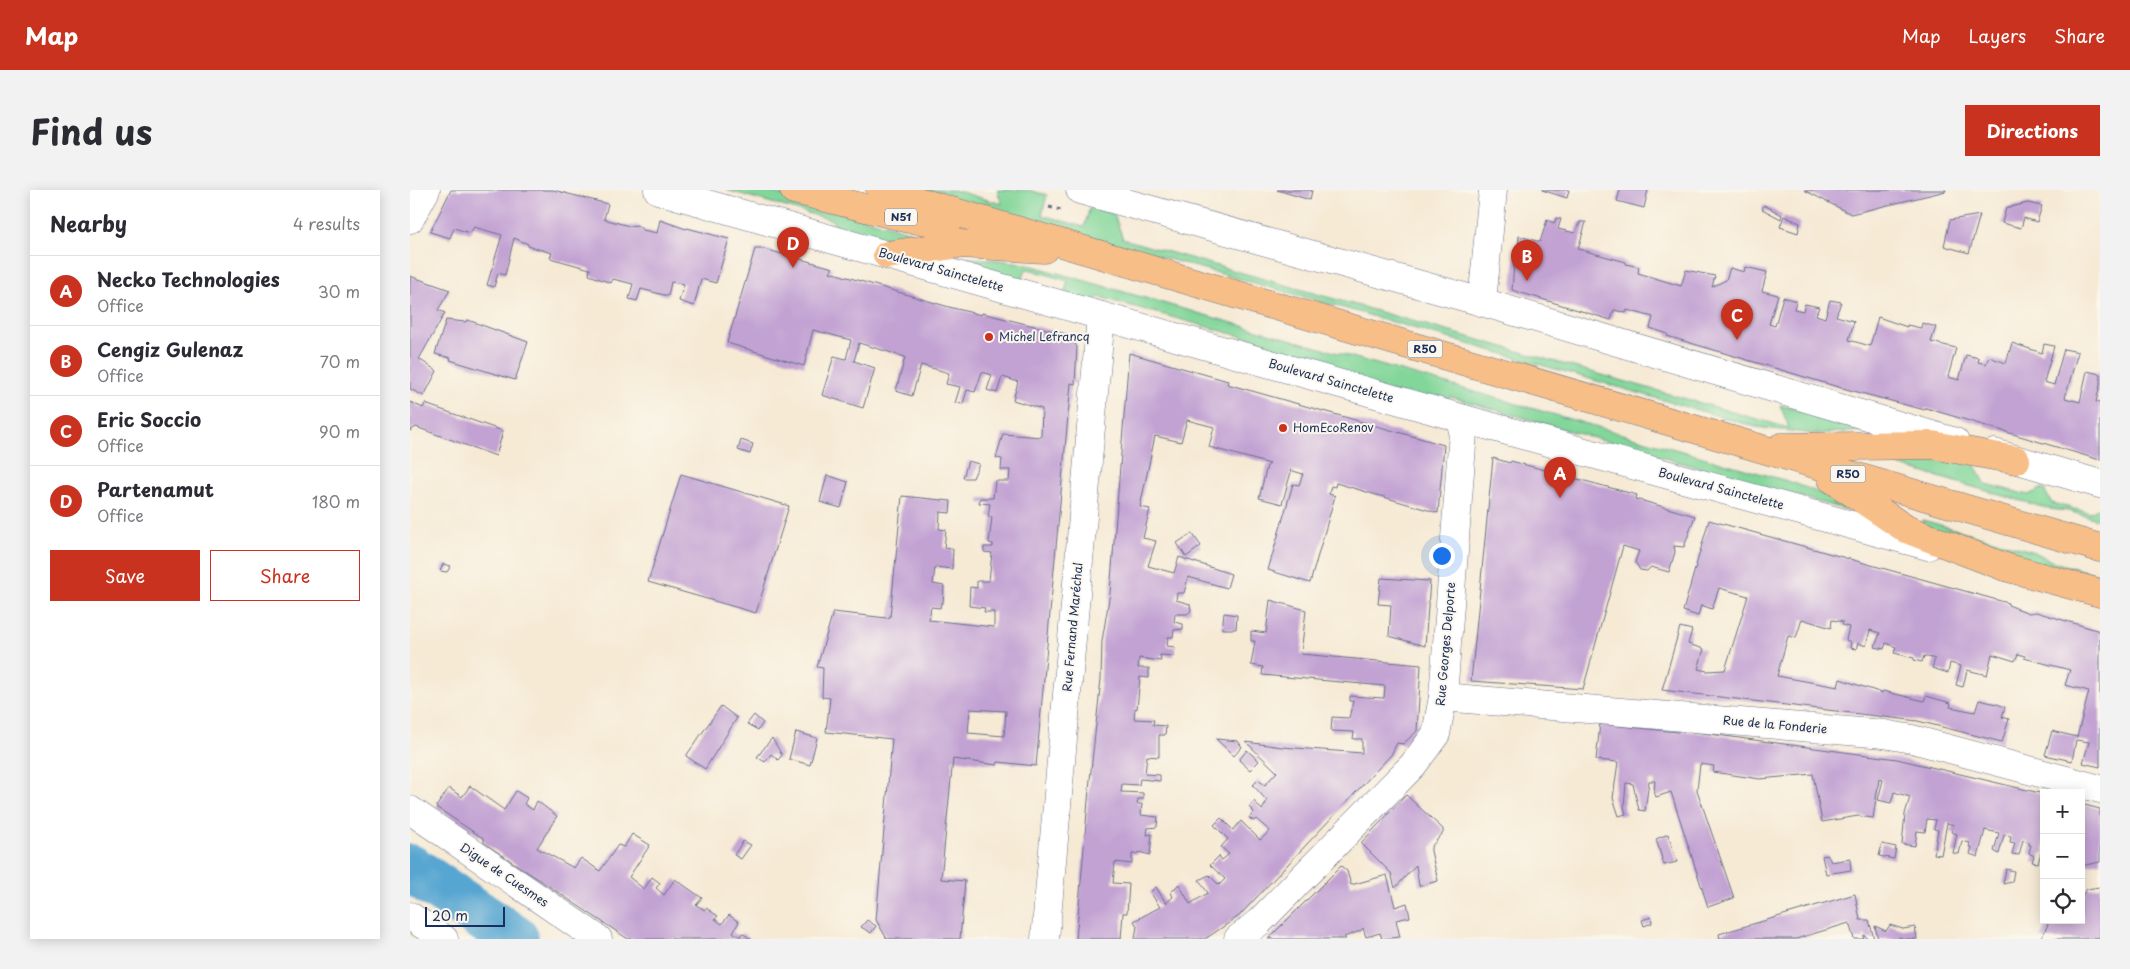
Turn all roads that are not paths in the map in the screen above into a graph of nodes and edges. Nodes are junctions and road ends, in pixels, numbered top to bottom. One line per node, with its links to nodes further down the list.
1 (426, 190): 8 (street)
2 (658, 190): 11 (street, Boulevard Sainctelette)
3 (794, 190): 9 (main road, N51)
4 (880, 190): 9 (main road, R50)
5 (1080, 190): 7 (street)
6 (1493, 190): 12 (street)
7 (1113, 195): 12 (street)
8 (410, 219)
9 (1011, 228): 10 (main road, R50)
10 (1093, 252): 11 (main road); 15 (main road, R50)
11 (887, 255): 13 (street, Boulevard Sainctelette)
12 (1482, 302): 16 (street)
13 (1101, 316): 14 (street, Boulevard Sainctelette); 27 (street, Rue Fernand Maréchal)
14 (1464, 419): 19 (street, Boulevard Sainctelette); 21 (street, Rue Georges Delporte)
15 (1757, 448): 16 (main road); 18 (main road, R50); 19 (main road)
16 (2016, 460): 17 (street)
17 (2100, 484)
18 (2100, 548)
19 (2004, 567): 20 (main road)
20 (2100, 593)
21 (1443, 697): 22 (street, Rue de la Fonderie); 28 (street, Rue Georges Delporte)
22 (2100, 789)
23 (410, 810): 26 (street, Digue de Cuesmes)
24 (410, 916): 25 (street)
25 (444, 939)
26 (598, 939)
27 (1045, 939)
28 (1238, 939)

